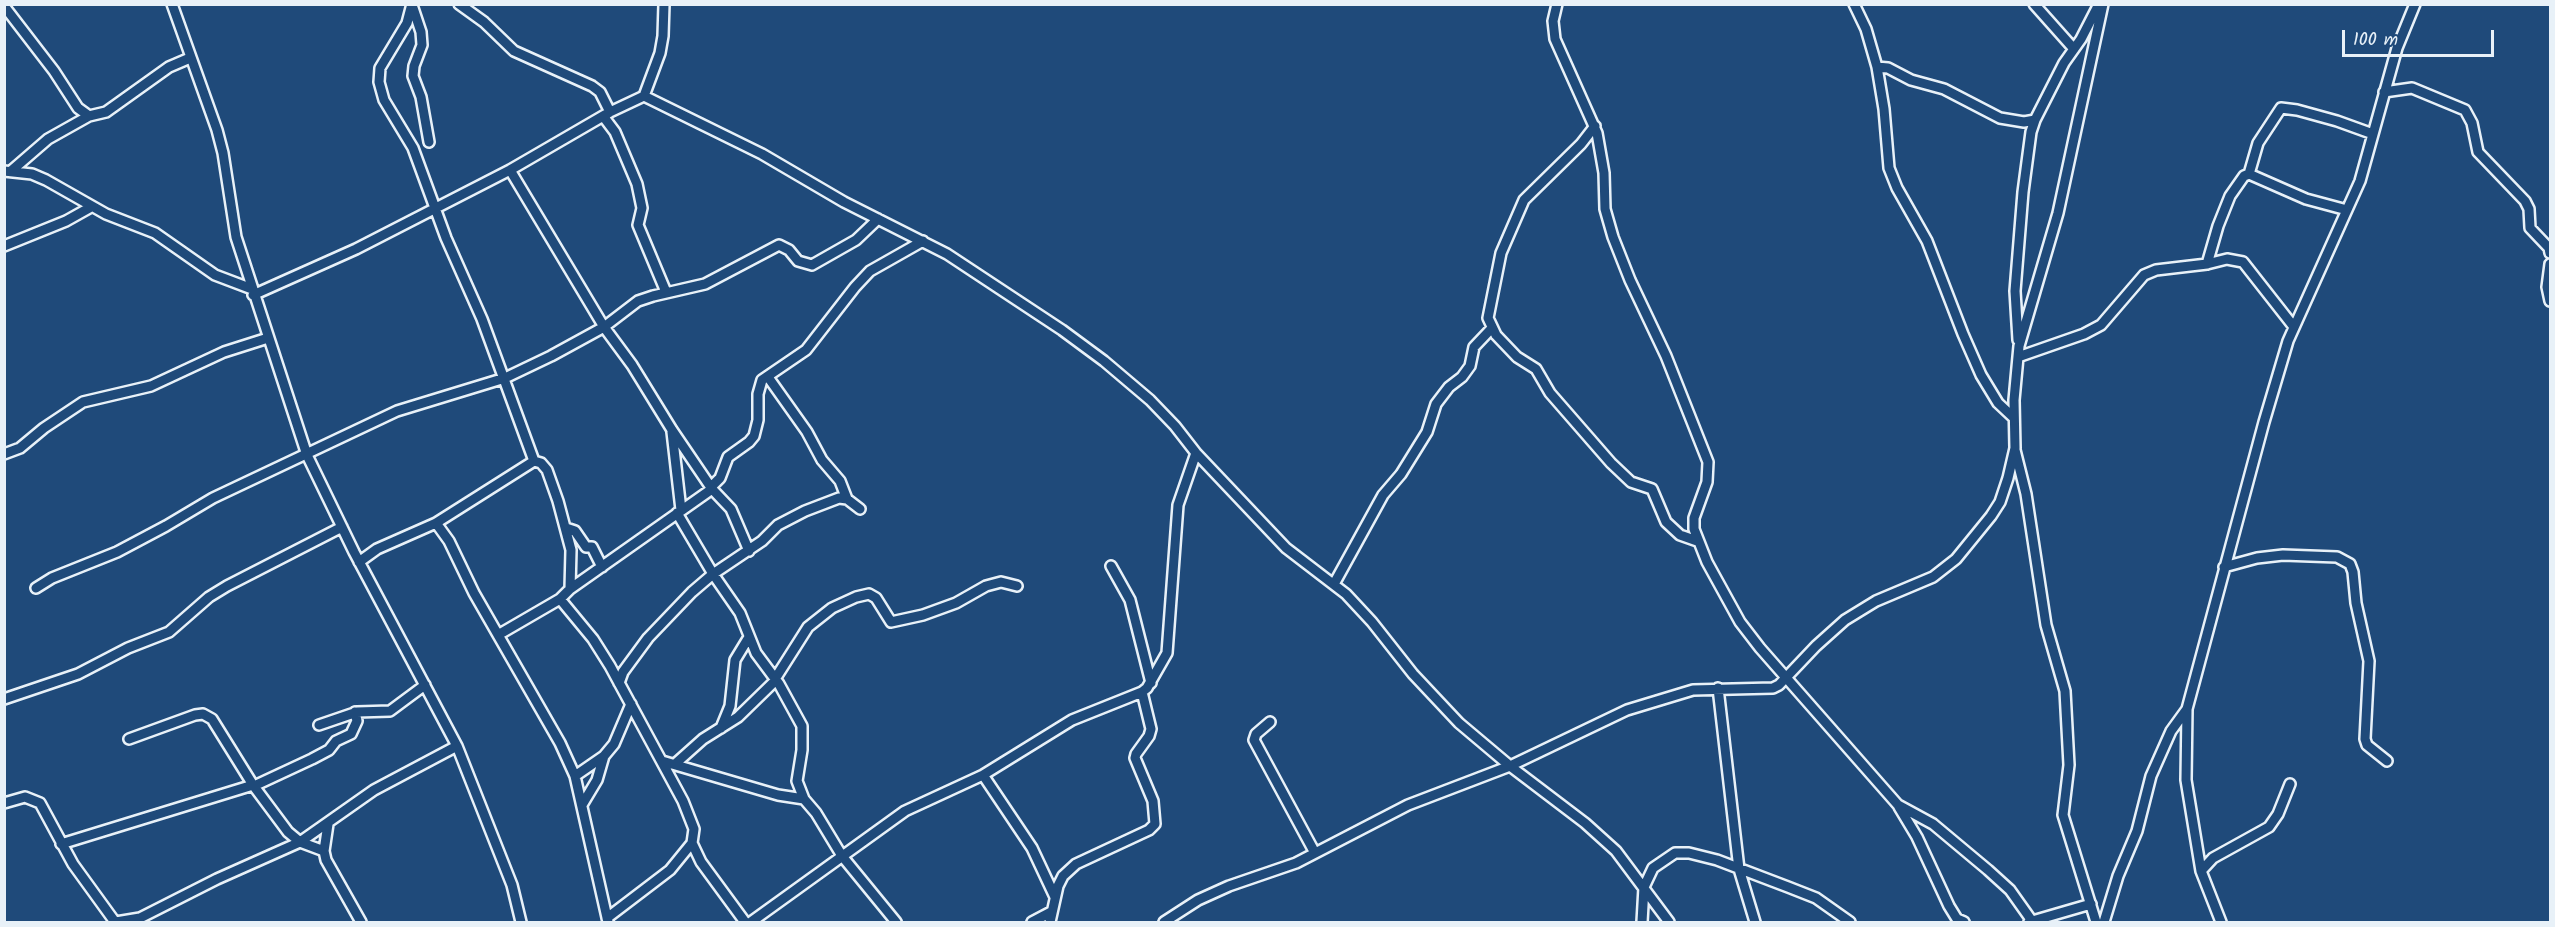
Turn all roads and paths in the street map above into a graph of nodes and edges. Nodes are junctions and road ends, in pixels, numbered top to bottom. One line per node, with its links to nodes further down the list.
1 (172, 4): 12 (street)
2 (459, 4): 16 (street)
3 (664, 4): 15 (street)
4 (1557, 4): 19 (street)
5 (1854, 4): 13 (street)
6 (2034, 4): 11 (street)
7 (2101, 4): 11 (street); 41 (street)
8 (2415, 4): 14 (street)
9 (4, 6): 17 (street)
10 (412, 6): 21 (street); 26 (street)
11 (2074, 49): 18 (street)
12 (190, 58): 17 (street); 34 (street)
13 (1877, 67): 18 (street); 45 (street)
14 (2384, 92): 20 (street); 31 (street)
15 (644, 96): 16 (street); 28 (street)
16 (606, 114): 22 (street); 35 (street)
17 (89, 116): 23 (street)
18 (2035, 120): 41 (street)
19 (1595, 126): 39 (street); 59 (street)
20 (2373, 134): 24 (street); 27 (street)
21 (429, 142)
22 (510, 170): 26 (street); 37 (street)
23 (8, 171): 25 (street)
24 (2249, 174): 27 (street); 32 (street)
25 (91, 207): 30 (street); 34 (street)
26 (435, 208): 34 (street); 44 (street)
27 (2348, 210): 38 (street)
28 (879, 219): 29 (street); 35 (street)
29 (923, 241): 43 (street); 48 (street)
30 (4, 246)
31 (2550, 254)
32 (2207, 264): 38 (street); 42 (street)
33 (2550, 264): 36 (street)
34 (253, 292): 40 (street)
35 (666, 292): 37 (street)
36 (2550, 301)
37 (604, 327): 44 (street); 46 (street)
38 (2294, 327): 64 (street)
39 (1492, 328): 59 (street); 66 (street)
40 (268, 338): 49 (street); 50 (street)
41 (2019, 346): 42 (street)
42 (2018, 357): 45 (street)
43 (768, 377): 52 (street); 53 (street)
44 (505, 378): 50 (street); 51 (street)
45 (2014, 418): 47 (street)
46 (672, 430): 52 (street); 55 (street)
47 (2015, 448): 73 (street); 113 (street)
48 (1196, 453): 66 (street); 76 (street)
49 (4, 454)
50 (307, 455): 57 (street); 68 (street)
51 (534, 461): 56 (street); 58 (street)
52 (711, 488): 55 (street); 60 (street)
53 (847, 499): 54 (street); 60 (street)
54 (860, 509)
55 (679, 512): 63 (street); 65 (street)
56 (436, 523): 61 (street); 71 (street)
57 (342, 527): 61 (street); 80 (street)
58 (566, 528): 63 (street); 69 (street)
59 (1697, 541): 73 (street)
60 (749, 551): 65 (street)
61 (359, 562): 77 (street)
62 (1111, 566): 76 (street)
63 (602, 567): 69 (street)
64 (2224, 567): 82 (street); 91 (street)
65 (713, 574): 72 (street); 75 (street)
66 (1334, 584): 93 (street)
67 (1017, 586): 74 (street)
68 (36, 588)
69 (570, 589): 70 (street)
70 (560, 598): 71 (street); 75 (street)
71 (498, 635): 95 (street)
72 (749, 637): 74 (street); 86 (street)
73 (1787, 677): 78 (street); 101 (street)
74 (776, 680): 86 (street); 98 (street)
75 (619, 683): 81 (street)
76 (1151, 683): 79 (street)
77 (425, 685): 83 (street); 88 (street)
78 (1718, 688): 93 (street); 109 (street)
79 (1142, 693): 94 (street); 112 (street)
80 (4, 699)
81 (631, 704): 89 (street); 90 (street)
82 (2187, 709): 110 (street); 132 (street)
83 (355, 712): 85 (street); 97 (street)
84 (1270, 722): 107 (street)
85 (319, 725)
86 (721, 728): 92 (street)
87 (129, 739): 97 (street)
88 (457, 746): 102 (street); 118 (street)
89 (604, 756): 95 (street); 100 (street)
90 (662, 761): 92 (street); 104 (street)
91 (2387, 761)
92 (675, 764): 98 (street)
93 (1510, 766): 107 (street); 111 (street)
94 (983, 775): 108 (street); 112 (street)
95 (575, 776): 100 (street)
96 (2290, 784): 110 (street)
97 (254, 785): 103 (street); 105 (street)
98 (804, 799): 108 (street)
99 (4, 803): 105 (street)
100 (582, 805): 115 (street)
101 (1898, 805): 129 (street); 130 (street)
102 (328, 824): 103 (street); 106 (street)
103 (300, 842): 106 (street); 116 (street)
104 (692, 843): 115 (street); 119 (street)
105 (61, 844): 116 (street)
106 (324, 851): 117 (street)
107 (1315, 853): 124 (street)
108 (842, 855): 120 (street); 121 (street)
109 (1739, 869): 111 (street); 127 (street); 128 (street)
110 (2201, 871): 133 (street)
111 (1644, 887): 125 (street); 126 (street)
112 (1055, 897): 114 (street)
113 (2091, 904): 130 (street); 131 (street)
114 (1051, 912): 122 (street); 123 (street)
115 (608, 921)
116 (115, 922)
117 (361, 922)
118 (521, 922)
119 (745, 922)
120 (751, 922)
121 (896, 922)
122 (1032, 922)
123 (1050, 922)
124 (1164, 922)
125 (1642, 922)
126 (1669, 922)
127 (1755, 922)
128 (1850, 922)
129 (1964, 922)
130 (2030, 922)
131 (2096, 922)
132 (2104, 922)
133 (2221, 922)

